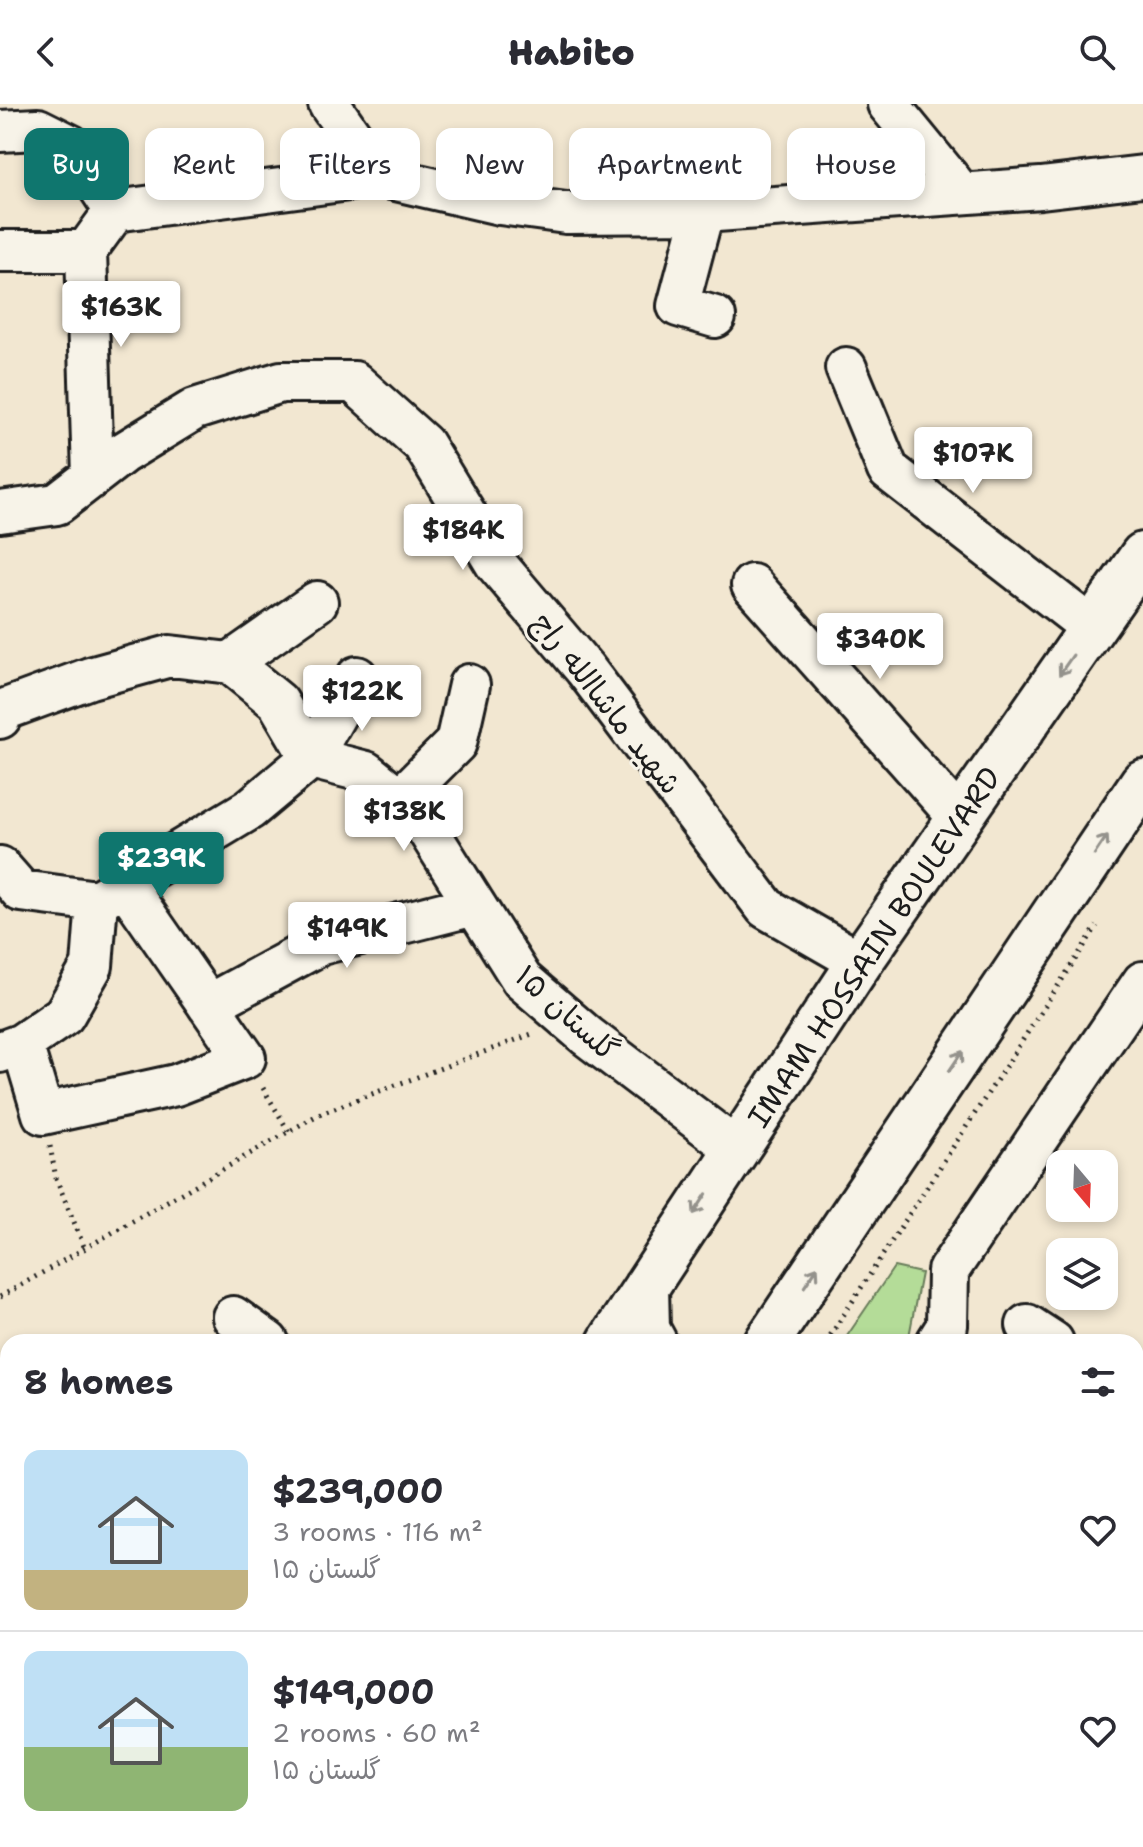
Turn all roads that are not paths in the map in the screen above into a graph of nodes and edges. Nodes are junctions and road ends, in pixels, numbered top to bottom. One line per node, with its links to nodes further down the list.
1 (329, 104): 3 (street)
2 (888, 104): 8 (street)
3 (346, 128)
4 (0, 131): 9 (street)
5 (1143, 176): 8 (street)
6 (420, 185): 10 (street)
7 (280, 189): 9 (street)
8 (961, 193): 10 (street)
9 (115, 211): 12 (street)
10 (703, 212): 13 (street)
11 (0, 251): 12 (street)
12 (86, 251): 15 (street)
13 (715, 317)
14 (846, 368): 20 (street)
15 (93, 476): 16 (street, شهید ماشاالله راج); 32 (street, شهید ماشاالله راج)
16 (0, 512)
17 (1143, 555): 20 (main road, IMAM HOSSAIN BOULEVARD)
18 (752, 585): 28 (street)
19 (317, 602): 21 (street)
20 (1092, 628): 28 (main road, IMAM HOSSAIN BOULEVARD, one-way to 28)
21 (230, 663): 24 (street); 25 (street)
22 (357, 677): 25 (street)
23 (469, 685): 27 (street)
24 (0, 718)
25 (311, 758): 27 (street, گلستان ۱۵); 30 (street)
26 (1143, 782): 43 (main road, one-way to 26)
27 (400, 799): 31 (street, گلستان ۱۵)
28 (960, 819): 32 (main road, IMAM HOSSAIN BOULEVARD)
29 (0, 867): 30 (street)
30 (111, 893): 34 (street); 36 (street)
31 (474, 905): 34 (street); 37 (street, گلستان ۱۵)
32 (860, 962): 37 (main road, IMAM HOSSAIN BOULEVARD)
33 (1143, 982): 35 (street)
34 (208, 1005): 36 (street)
35 (1124, 1037): 44 (street)
36 (11, 1048)
37 (736, 1149): 38 (main road, IMAM HOSSAIN BOULEVARD, one-way to 38)
38 (646, 1287): 41 (main road, IMAM HOSSAIN BOULEVARD); 42 (main road)
39 (233, 1317): 40 (street)
40 (257, 1334)
41 (615, 1334)
42 (650, 1334)
43 (772, 1334)
44 (942, 1334)

